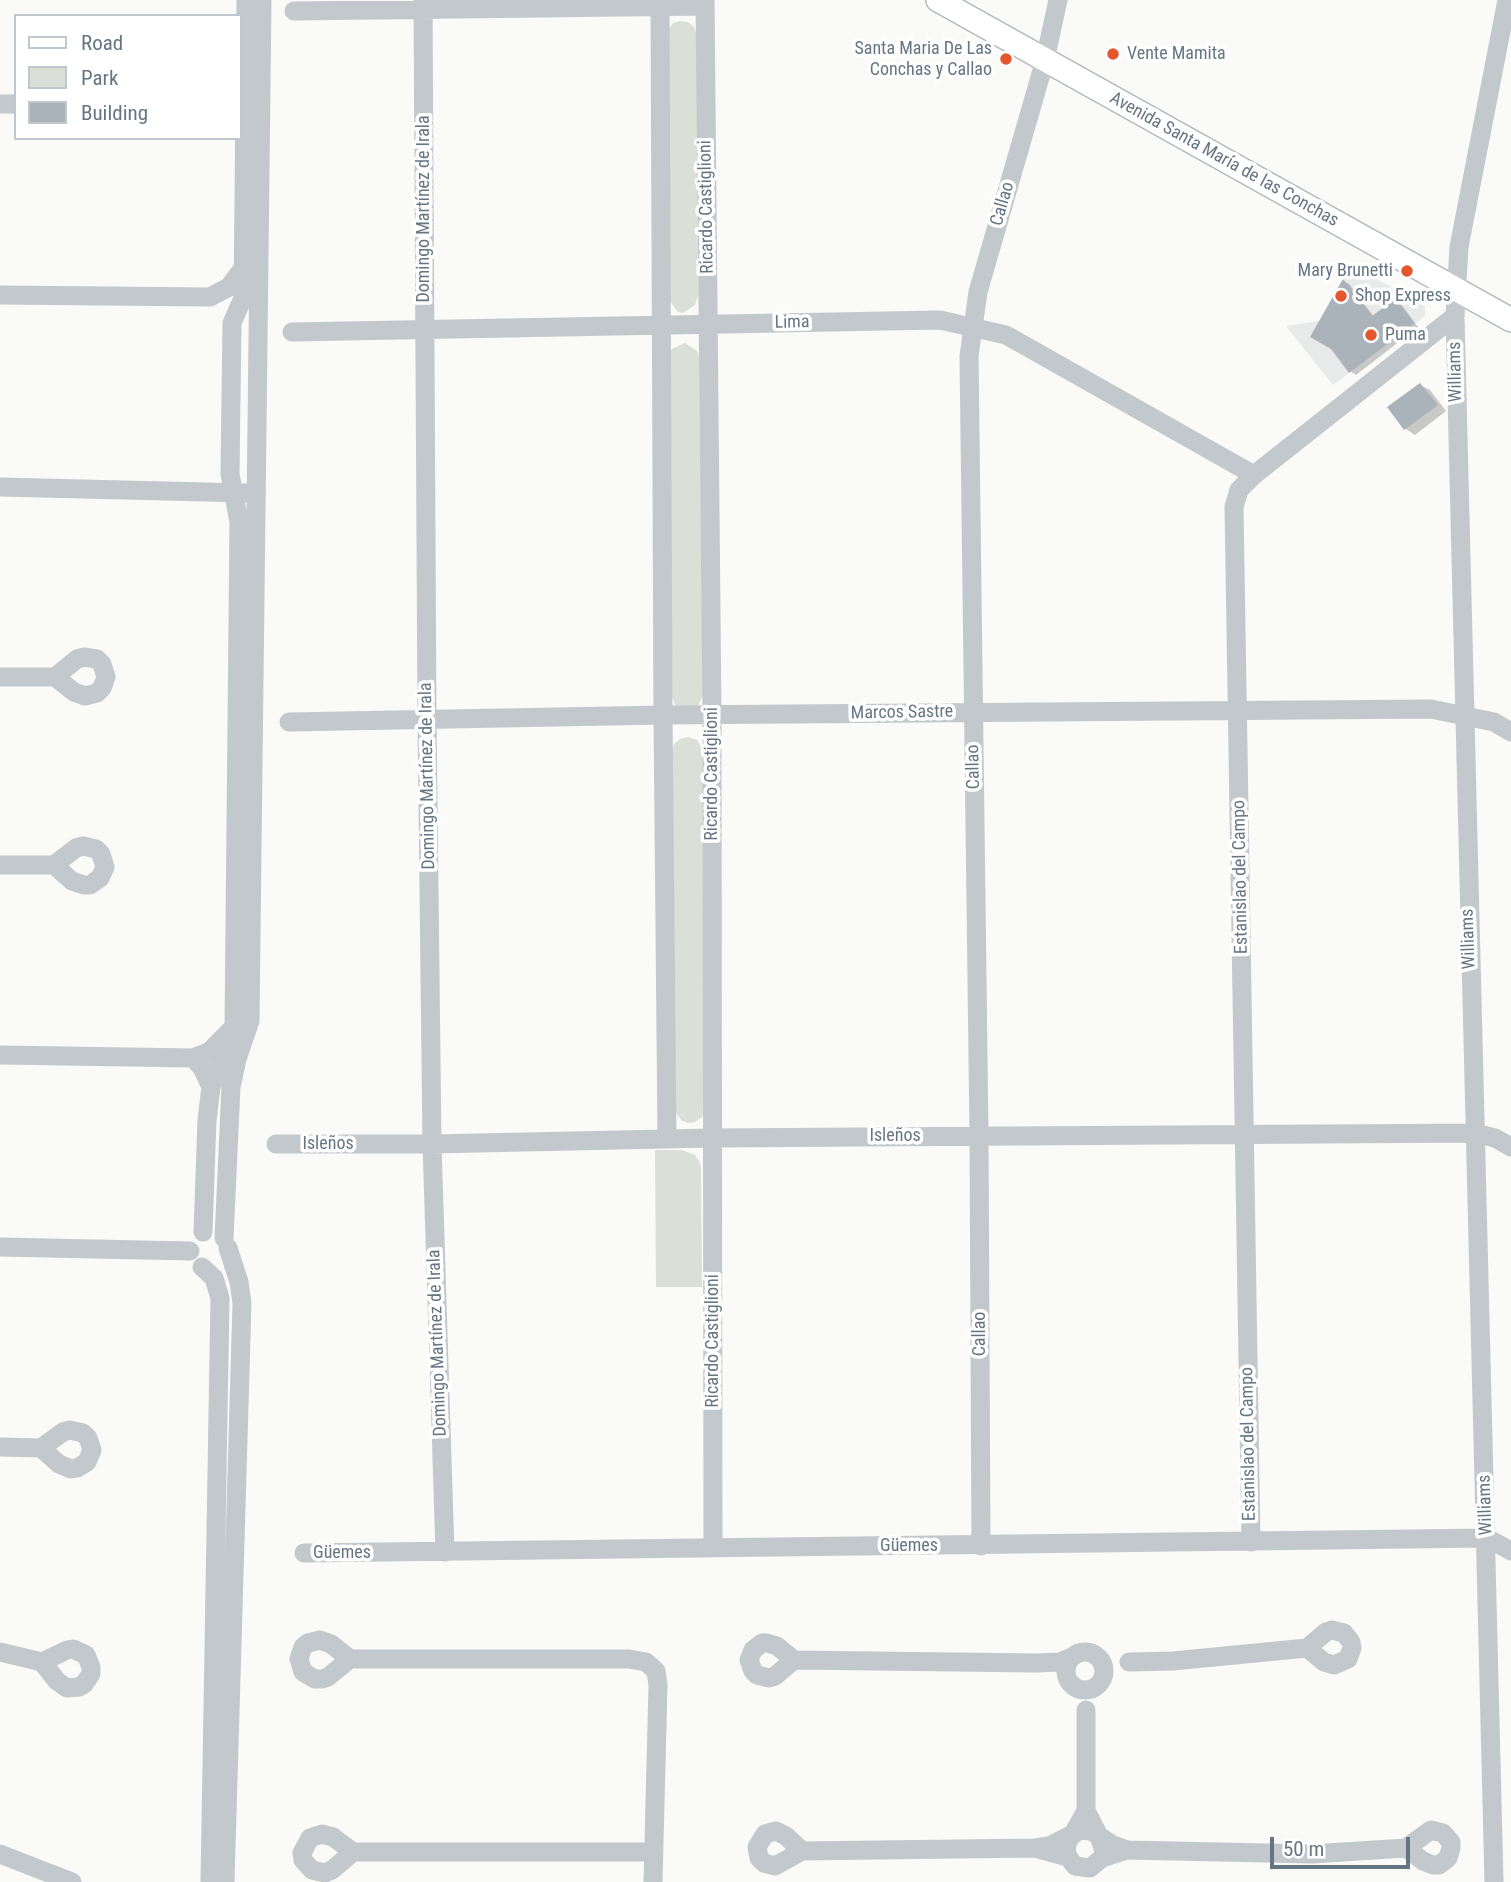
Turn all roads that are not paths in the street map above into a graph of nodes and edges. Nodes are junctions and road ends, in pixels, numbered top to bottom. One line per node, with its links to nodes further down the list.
1 (246, 0): 11 (street)
2 (262, 0): 15 (street)
3 (938, 0): 10 (main road, Avenida Santa María de las Conchas)
4 (1058, 0): 10 (street, Callao)
5 (1507, 0): 12 (street, Williams)
6 (660, 3): 7 (street); 8 (street); 20 (street)
7 (705, 3): 19 (street, Ricardo Castiglioni)
8 (423, 5): 9 (street); 22 (street, Domingo Martínez de Irala)
9 (294, 11)
10 (1045, 60): 12 (main road, Avenida Santa María de las Conchas); 21 (street, Callao)
11 (244, 267): 14 (street); 15 (street)
12 (1456, 290): 16 (street, Williams); 17 (main road, Avenida Santa María de las Conchas)
13 (0, 295): 14 (street)
14 (209, 297): 18 (street)
15 (251, 298): 18 (street); 26 (street)
16 (1455, 316): 24 (street, Estanislao del Campo); 34 (street, Williams)
17 (1511, 320)
18 (232, 323): 27 (street)
19 (709, 325): 20 (street, Lima); 21 (street, Lima); 33 (street, Ricardo Castiglioni)
20 (662, 326): 22 (street, Lima); 32 (street)
21 (973, 327): 24 (street, Lima); 31 (street, Callao)
22 (425, 330): 23 (street, Lima); 35 (street, Domingo Martínez de Irala)
23 (292, 331)
24 (1255, 475): 30 (street, Estanislao del Campo)
25 (0, 487): 27 (street)
26 (255, 492): 27 (street); 53 (street)
27 (234, 493): 40 (street)
28 (0, 677): 29 (street)
29 (55, 677)
30 (1238, 711): 31 (street, Marcos Sastre); 34 (street, Marcos Sastre); 44 (street, Estanislao del Campo)
31 (973, 712): 33 (street, Marcos Sastre); 46 (street, Callao)
32 (663, 715): 33 (street, Marcos Sastre); 35 (street, Marcos Sastre); 48 (street)
33 (712, 715): 47 (street, Ricardo Castiglioni)
34 (1463, 715): 37 (street, Marcos Sastre); 45 (street, Williams)
35 (426, 719): 36 (street, Marcos Sastre); 50 (street, Domingo Martínez de Irala)
36 (289, 722)
37 (1511, 732)
38 (0, 864): 39 (street)
39 (54, 865)
40 (234, 1027): 42 (street); 43 (street)
41 (0, 1055): 42 (street)
42 (193, 1058): 43 (street)
43 (211, 1087): 52 (street)
44 (1245, 1133): 45 (street, Isleños); 46 (street, Isleños); 59 (street, Estanislao del Campo)
45 (1475, 1133): 51 (street, Isleños); 58 (street, Williams)
46 (979, 1135): 47 (street, Isleños); 60 (street, Callao)
47 (712, 1138): 48 (street, Isleños); 61 (street, Ricardo Castiglioni)
48 (667, 1139): 50 (street, Isleños)
49 (276, 1144): 50 (street, Isleños)
50 (432, 1144): 63 (street, Domingo Martínez de Irala)
51 (1511, 1147)
52 (203, 1232): 53 (street); 55 (street)
53 (226, 1243): 55 (street); 86 (street)
54 (0, 1247): 55 (street)
55 (196, 1259): 85 (street)
56 (0, 1447): 57 (street)
57 (41, 1448)
58 (1487, 1538): 59 (street, Güemes); 62 (street, Güemes); 88 (street, Williams)
59 (1251, 1542): 60 (street, Güemes)
60 (981, 1546): 61 (street, Güemes)
61 (713, 1547): 63 (street, Güemes)
62 (1511, 1551)
63 (444, 1552): 64 (street, Güemes)
64 (304, 1553)
65 (1307, 1648): 71 (street)
66 (0, 1652): 69 (street)
67 (350, 1660): 80 (street)
68 (794, 1660): 70 (street)
69 (42, 1662)
70 (1036, 1663): 71 (street); 71 (street)
71 (1088, 1677): 72 (street)
72 (1086, 1811): 73 (street); 74 (street)
73 (1073, 1835): 74 (street); 76 (street); 82 (street)
74 (1099, 1836): 77 (street); 83 (street)
75 (1406, 1848): 77 (street)
76 (1035, 1849): 78 (street); 82 (street)
77 (1127, 1850): 83 (street)
78 (802, 1851)
79 (353, 1852): 80 (street)
80 (653, 1852): 87 (street)
81 (0, 1854): 84 (street)
82 (1075, 1868): 83 (street)
83 (1096, 1868)
84 (72, 1882)
85 (209, 1882)
86 (225, 1882)
87 (653, 1882)
88 (1494, 1882)

